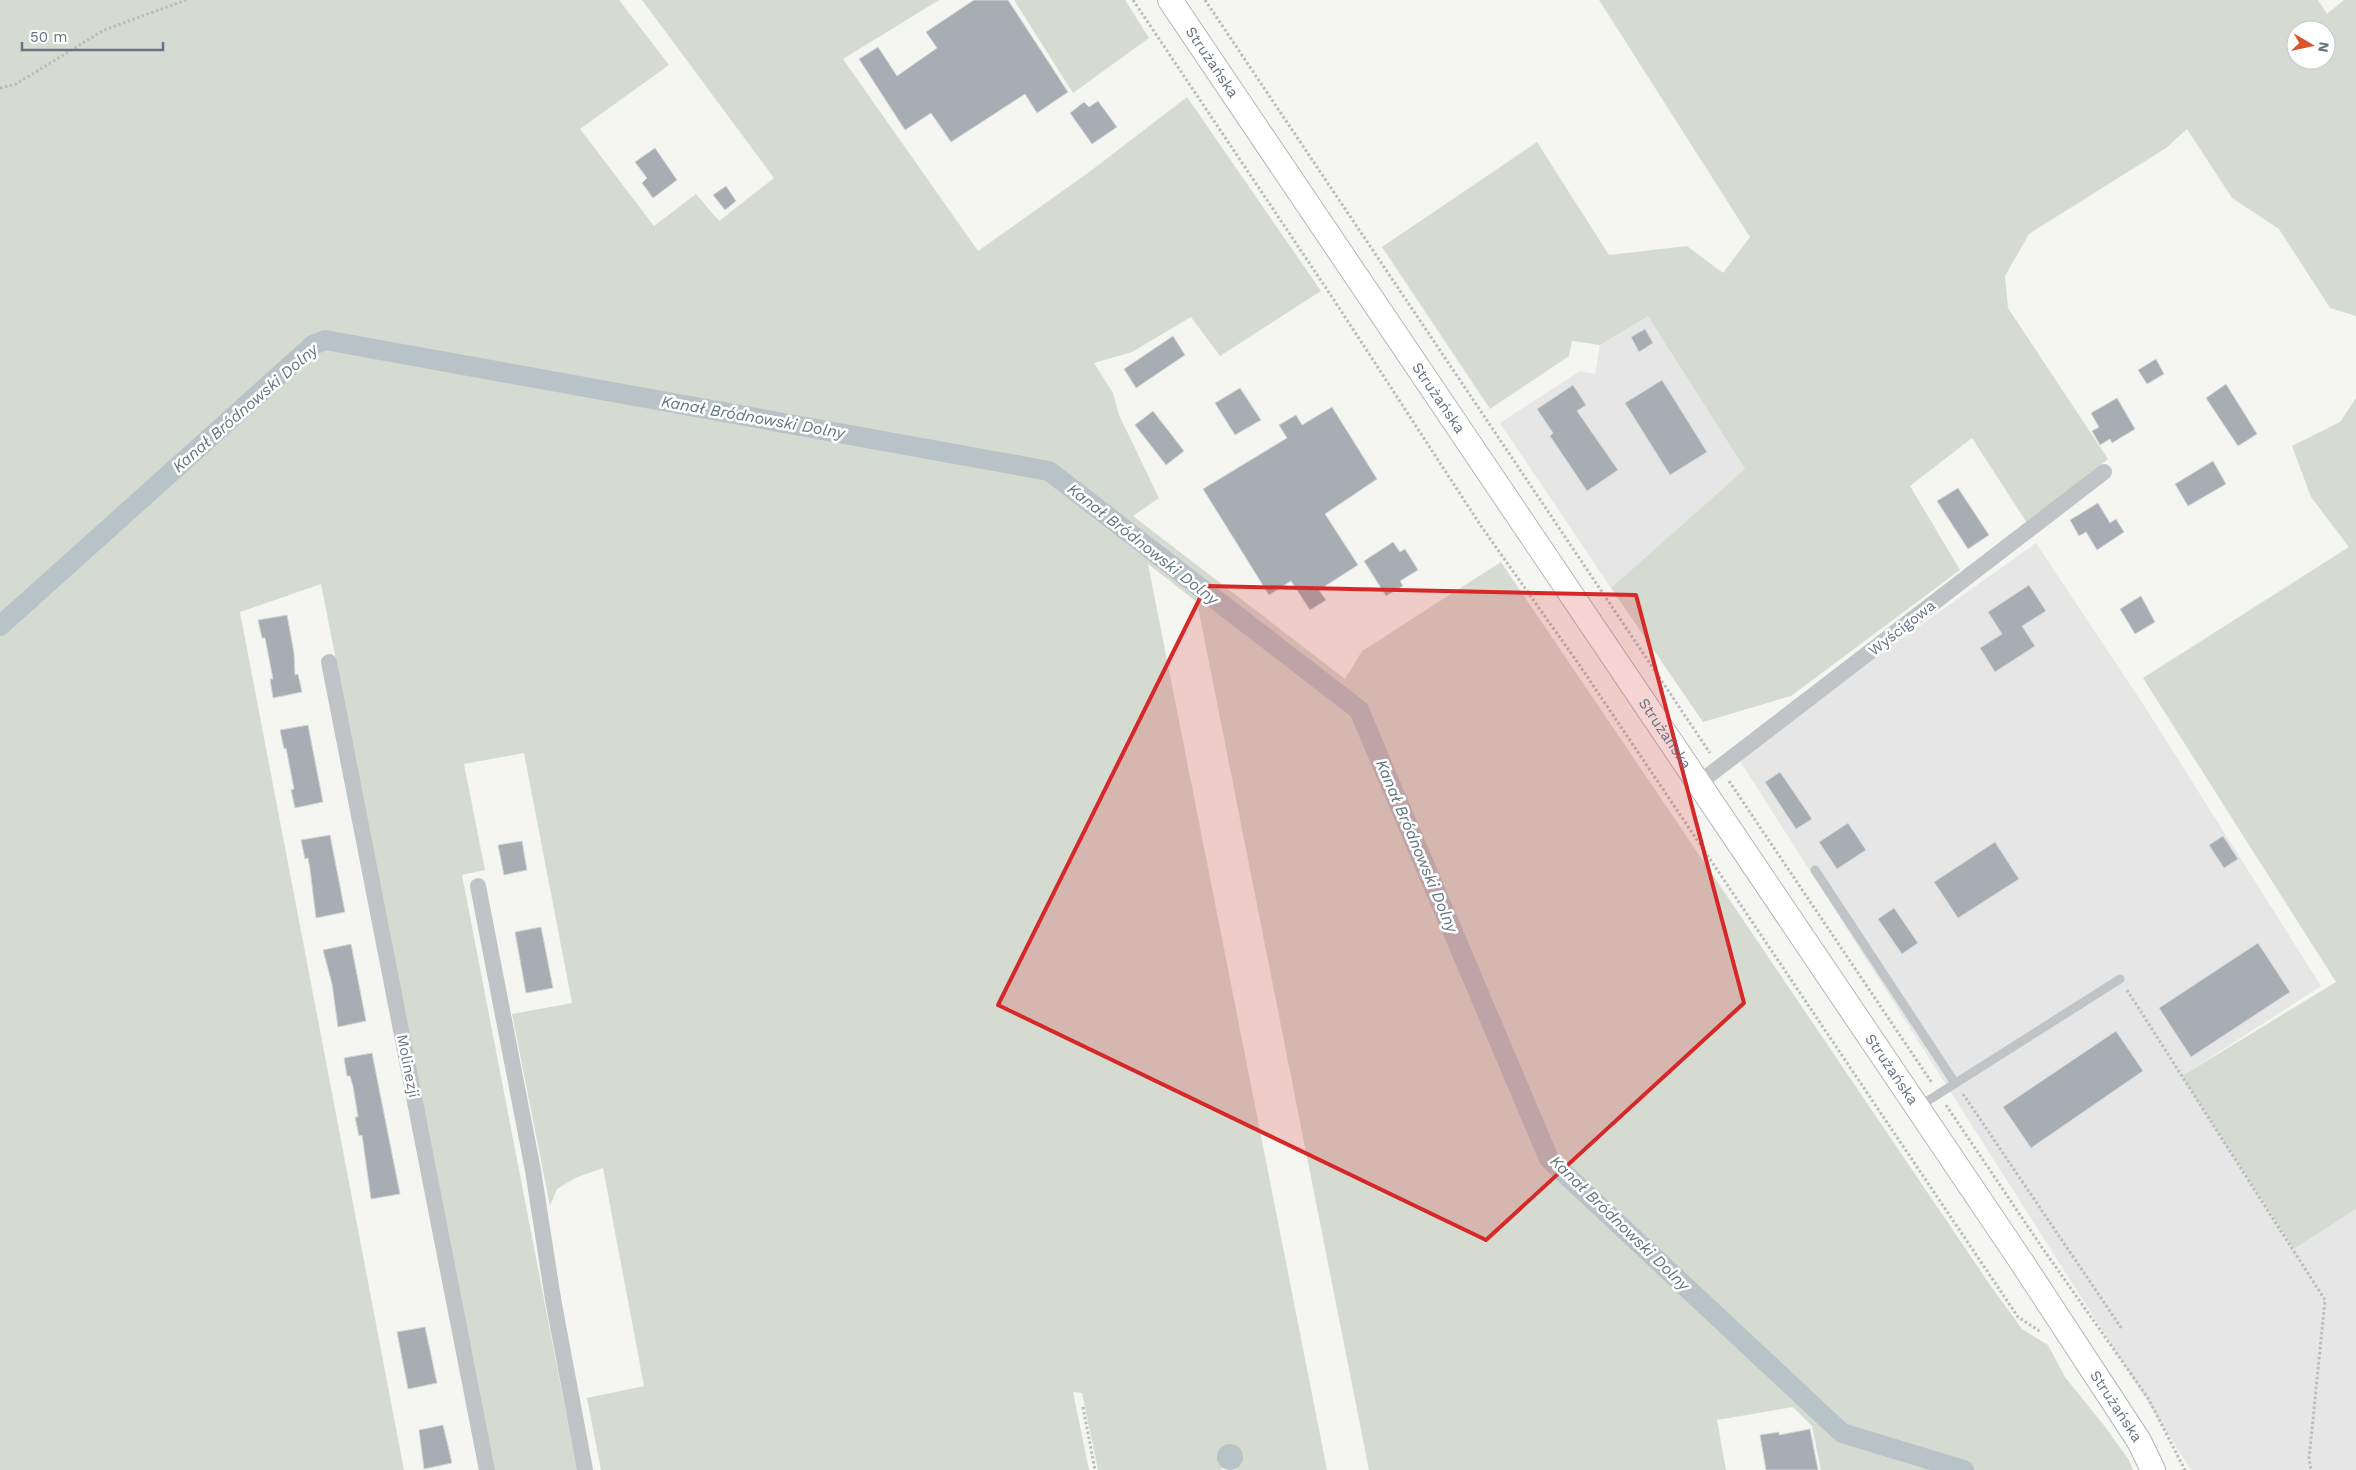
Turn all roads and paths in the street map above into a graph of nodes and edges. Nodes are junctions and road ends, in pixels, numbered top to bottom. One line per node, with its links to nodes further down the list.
1 (186, 0): 5 (path)
2 (1133, 0): 17 (path)
3 (1170, 0): 9 (main road, Strużańska)
4 (1204, 0): 8 (path)
5 (0, 88)
6 (2104, 472): 8 (street, Wyścigowa)
7 (330, 662): 19 (street, Molinezji)
8 (1720, 768): 9 (street, Wyścigowa); 14 (path)
9 (1699, 783): 15 (main road, Strużańska)
10 (1815, 870): 13 (lane)
11 (478, 886): 20 (street)
12 (2120, 979): 13 (lane); 24 (path)
13 (1955, 1083): 14 (lane); 16 (path)
14 (1939, 1094): 15 (lane); 23 (path)
15 (1917, 1108): 22 (main road, Strużańska)
16 (2122, 1329)
17 (2049, 1336)
18 (1083, 1407): 21 (path)
19 (487, 1470)
20 (585, 1470)
21 (1095, 1470)
22 (2153, 1470)
23 (2186, 1470)
24 (2311, 1470)

